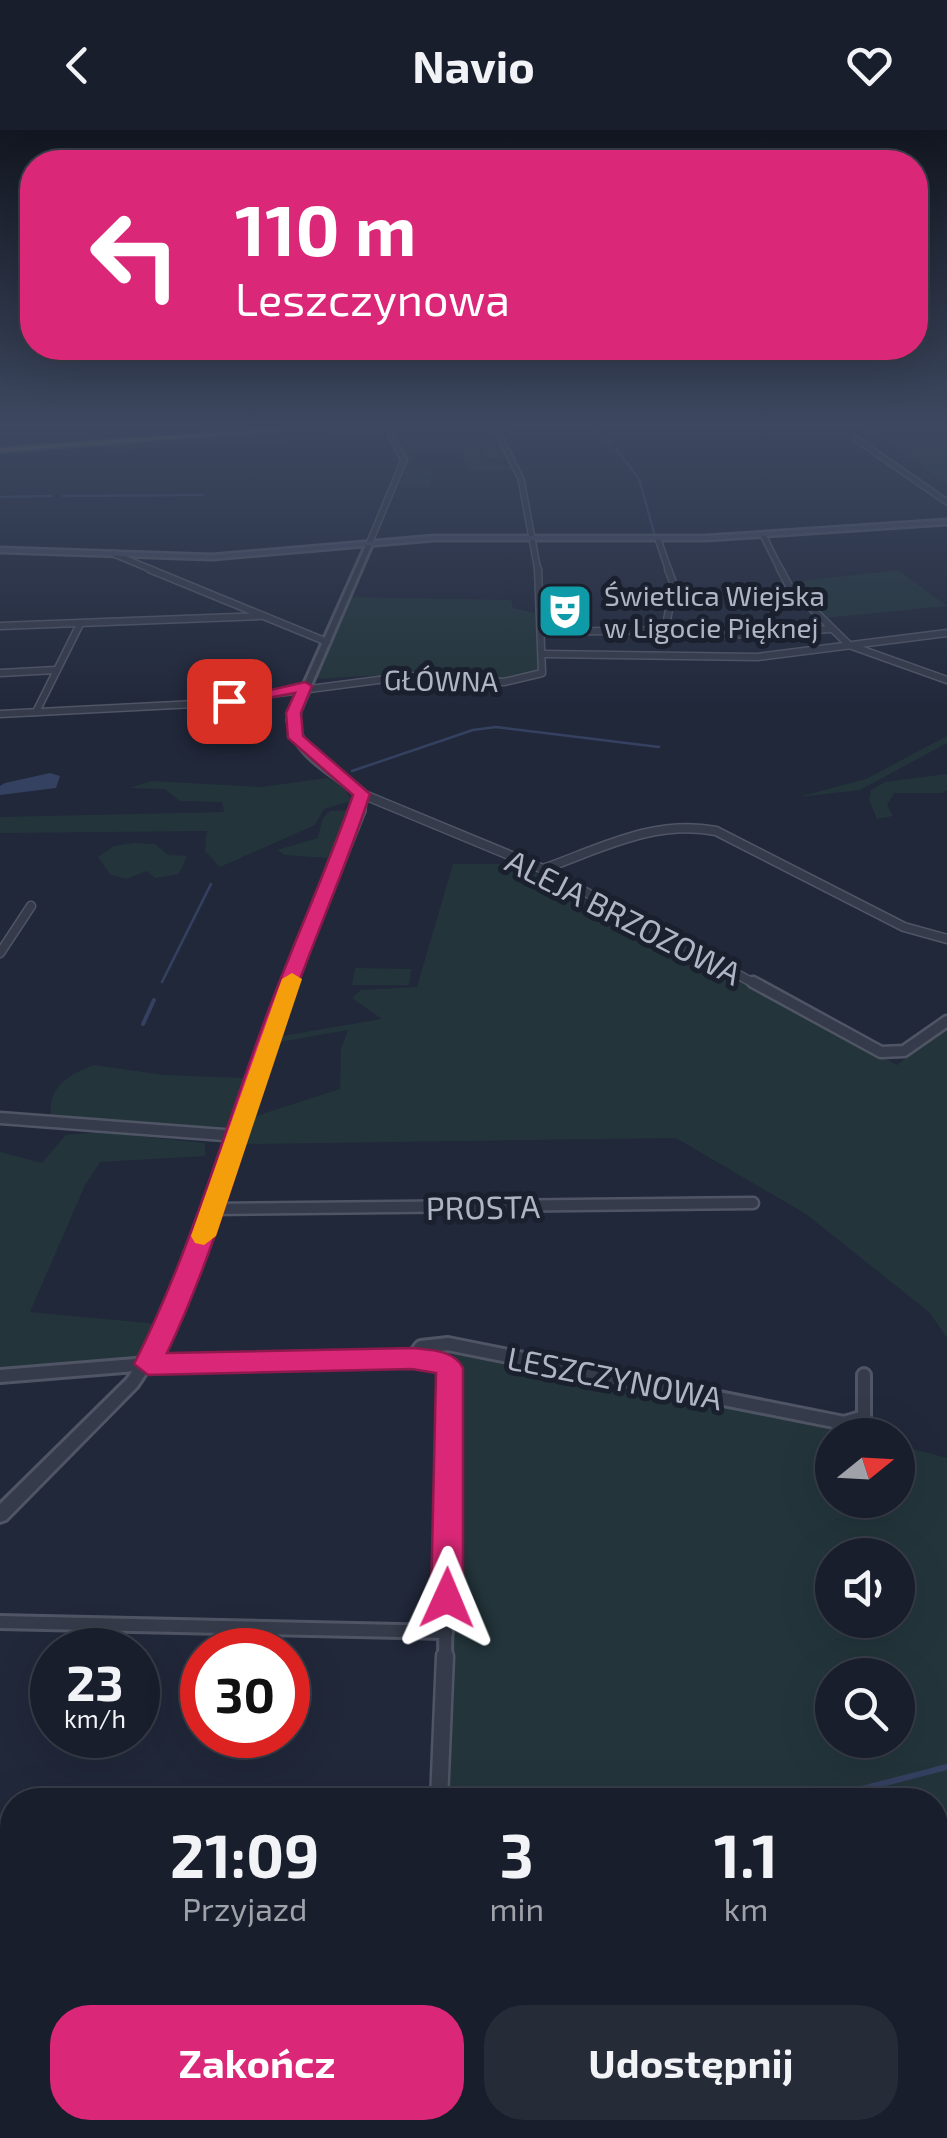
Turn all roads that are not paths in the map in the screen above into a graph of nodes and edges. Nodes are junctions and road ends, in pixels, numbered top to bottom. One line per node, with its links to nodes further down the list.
1 (379, 521): 7 (street)
2 (532, 521): 5 (street, GŁÓWNA)
3 (947, 522): 4 (main road)
4 (762, 535): 6 (main road); 13 (street)
5 (534, 538): 6 (main road); 7 (main road); 15 (street, GŁÓWNA)
6 (658, 539): 14 (street)
7 (369, 544): 9 (main road); 17 (street)
8 (0, 550): 9 (main road)
9 (114, 554): 10 (street)
10 (260, 616): 11 (street); 17 (street)
11 (80, 624): 12 (street); 20 (street)
12 (0, 626)
13 (832, 629): 14 (street); 18 (street)
14 (665, 630): 15 (street)
15 (542, 632): 19 (street, GŁÓWNA)
16 (947, 633): 18 (street)
17 (328, 642): 23 (street)
18 (849, 645): 19 (street); 22 (street)
19 (544, 654): 23 (street, GŁÓWNA)
20 (56, 670): 21 (street); 24 (street)
21 (0, 672)
22 (947, 680)
23 (305, 686): 24 (street); 26 (street)
24 (36, 712): 25 (street)
25 (0, 714)
26 (362, 794): 27 (street, ALEJA BRZOZOWA); 33 (street)
27 (543, 869): 29 (street); 31 (street, ALEJA BRZOZOWA)
28 (31, 906): 30 (street)
29 (947, 939)
30 (0, 953)
31 (947, 1021)
32 (0, 1118): 33 (street)
33 (237, 1136): 35 (street)
34 (752, 1203): 35 (street, PROSTA)
35 (213, 1209): 37 (street)
36 (412, 1358): 37 (street, LESZCZYNOWA); 38 (street, LESZCZYNOWA); 42 (street)
37 (148, 1364): 39 (street, LESZCZYNOWA); 40 (street)
38 (864, 1375)
39 (0, 1376)
40 (0, 1515)
41 (0, 1622): 42 (street)
42 (446, 1632): 43 (street)
43 (440, 1788)

